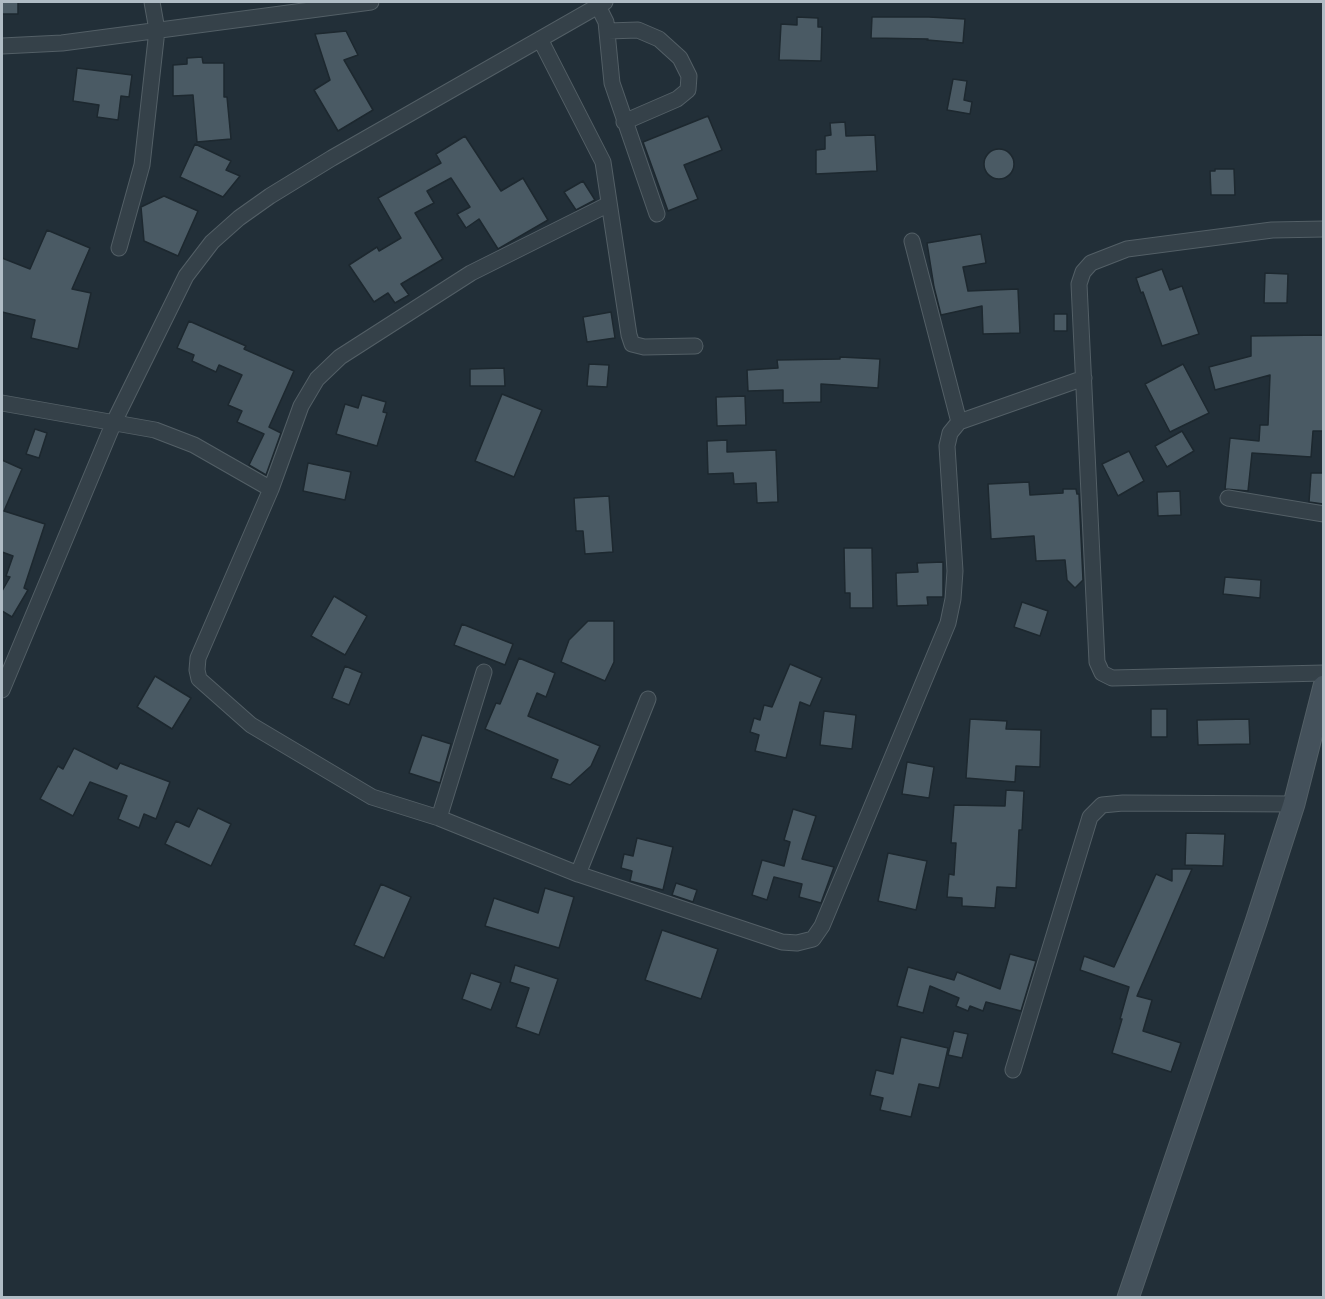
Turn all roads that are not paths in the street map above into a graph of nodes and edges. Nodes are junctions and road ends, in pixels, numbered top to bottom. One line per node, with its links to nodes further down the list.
1 (152, 2): 4 (street)
2 (371, 2): 4 (street)
3 (601, 4): 5 (street); 6 (street)
4 (157, 30): 7 (street); 13 (street)
5 (608, 32): 8 (street); 8 (street)
6 (540, 39): 9 (street); 18 (street)
7 (2, 46)
8 (624, 122): 10 (street)
9 (609, 204): 14 (street); 19 (street)
10 (657, 213)
11 (1323, 229): 15 (street)
12 (912, 241): 17 (street)
13 (119, 248)
14 (695, 346)
15 (1084, 378): 17 (street); 23 (street)
16 (2, 403): 18 (street)
17 (959, 422): 29 (street)
18 (114, 423): 19 (street); 25 (street)
19 (271, 489): 28 (street)
20 (1228, 498): 21 (street)
21 (1323, 514)
22 (484, 672): 28 (street)
23 (1323, 673)
24 (1323, 686): 27 (main road)
25 (2, 690)
26 (648, 699): 29 (street)
27 (1294, 804): 30 (street); 31 (main road)
28 (439, 818): 29 (street)
29 (578, 874)
30 (1013, 1070)
31 (1128, 1298)

